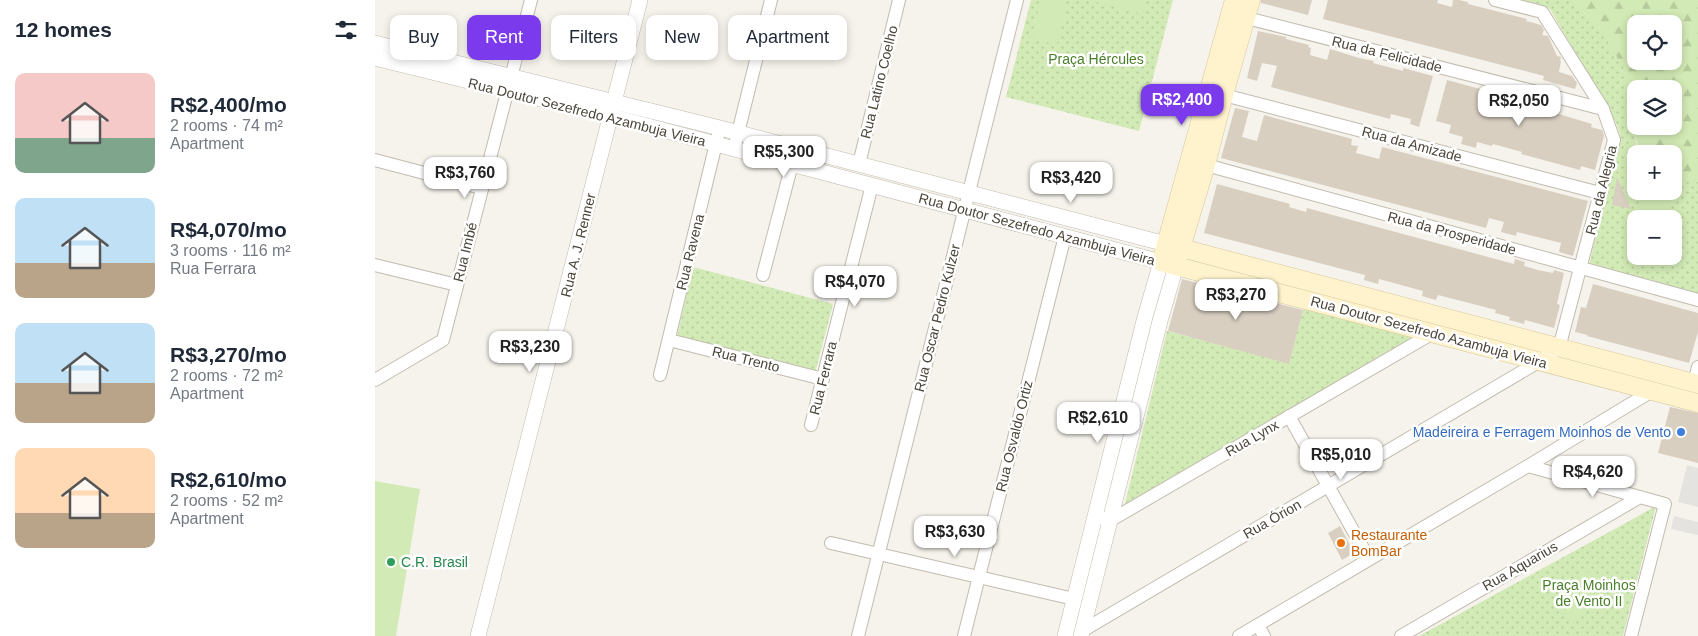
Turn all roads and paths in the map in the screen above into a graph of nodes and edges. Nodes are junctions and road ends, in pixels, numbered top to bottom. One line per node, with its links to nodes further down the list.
1 (531, 0): 11 (street, Rua Imbé)
2 (640, 0): 14 (street, Rua A. J. Renner)
3 (771, 0): 18 (street)
4 (899, 0): 23 (street, Rua Latino Coelho)
5 (1017, 0): 27 (street, Rua Oscar Pedro Kulzer)
6 (1251, 0): 8 (main road)
7 (1495, 0): 15 (street, Rua da Alegria)
8 (1237, 11): 13 (main road); 15 (street, Rua da Felicidade); 31 (main road)
9 (375, 43): 11 (street, Rua Doutor Sezefredo Azambuja Vieira)
10 (375, 58): 12 (street, Rua Doutor Sezefredo Azambuja Vieira)
11 (510, 76): 12 (street, Rua Imbé); 14 (street, Rua Doutor Sezefredo Azambuja Vieira)
12 (506, 91): 16 (street, Rua Doutor Sezefredo Azambuja Vieira); 26 (street, Rua Imbé)
13 (1224, 95): 24 (main road); 28 (street, Rua da Amizade)
14 (614, 101): 16 (street, Rua A. J. Renner); 17 (street, Rua Doutor Sezefredo Azambuja Vieira)
15 (1603, 109): 28 (street, Rua da Alegria)
16 (610, 116): 19 (street, Rua Doutor Sezefredo Azambuja Vieira); 66 (street, Rua A. J. Renner)
17 (720, 128): 18 (street, Rua Doutor Sezefredo Azambuja Vieira); 19 (street, Rua Ravena)
18 (738, 133): 20 (street); 23 (street, Rua Doutor Sezefredo Azambuja Vieira)
19 (716, 144): 20 (street, Rua Doutor Sezefredo Azambuja Vieira); 43 (street, Rua Ravena)
20 (734, 149): 22 (street, Rua Doutor Sezefredo Azambuja Vieira)
21 (375, 160): 26 (street)
22 (792, 164): 25 (street, Rua Doutor Sezefredo Azambuja Vieira); 35 (street)
23 (859, 164): 27 (street, Rua Doutor Sezefredo Azambuja Vieira)
24 (1206, 165): 31 (main road); 34 (street, Rua da Prosperidade)
25 (872, 185): 29 (street, Rua Doutor Sezefredo Azambuja Vieira); 48 (street, Rua Ferrara)
26 (481, 188): 37 (street, Rua Imbé)
27 (969, 193): 29 (street, Rua Oscar Pedro Kulzer); 31 (street, Rua Doutor Sezefredo Azambuja Vieira)
28 (1600, 193): 34 (street, Rua da Alegria)
29 (965, 210): 30 (street, Rua Doutor Sezefredo Azambuja Vieira); 60 (street, Rua Oscar Pedro Kulzer)
30 (1065, 236): 32 (street, Rua Doutor Sezefredo Azambuja Vieira); 62 (street, Rua Osvaldo Ortiz)
31 (1173, 246): 32 (main road); 36 (main road, Rua Doutor Sezefredo Azambuja Vieira)
32 (1169, 264): 38 (main road, Rua Doutor Sezefredo Azambuja Vieira); 40 (street); 41 (street)
33 (375, 265): 37 (street)
34 (1580, 268): 39 (street, Rua da Prosperidade); 44 (street, Rua da Alegria)
35 (763, 275)
36 (1285, 276): 38 (main road); 44 (main road, Rua Doutor Sezefredo Azambuja Vieira)
37 (457, 286): 49 (street, Rua Imbé)
38 (1280, 293): 42 (main road, Rua Doutor Sezefredo Azambuja Vieira)
39 (1698, 300)
40 (1145, 317): 41 (street); 57 (street)
41 (1160, 321): 58 (street)
42 (1433, 333): 45 (main road, Rua Doutor Sezefredo Azambuja Vieira); 52 (street, Rua Lynx)
43 (669, 340): 46 (street, Rua Ravena); 48 (street, Rua Trento)
44 (1559, 348): 45 (street); 47 (main road, Rua Doutor Sezefredo Azambuja Vieira)
45 (1540, 361): 50 (main road, Rua Doutor Sezefredo Azambuja Vieira); 55 (street, Rua Órion)
46 (660, 375)
47 (1697, 378)
48 (823, 379): 53 (street, Rua Ferrara)
49 (375, 380)
50 (1652, 391): 51 (main road, Rua Doutor Sezefredo Azambuja Vieira); 54 (street)
51 (1698, 403)
52 (1289, 416): 55 (street); 58 (street, Rua Lynx)
53 (811, 424)
54 (1528, 466): 56 (street); 61 (street)
55 (1329, 486): 61 (street); 65 (street, Rua Órion)
56 (1640, 497): 71 (street, Rua Aquarius); 72 (street)
57 (1095, 516): 58 (street); 63 (street)
58 (1111, 520): 65 (street)
59 (831, 543): 60 (street)
60 (878, 554): 62 (street); 67 (street, Rua Oscar Pedro Kulzer)
61 (1369, 559): 64 (street)
62 (979, 577): 63 (street); 68 (street, Rua Osvaldo Ortiz)
63 (1074, 599): 69 (street)
64 (1261, 630): 70 (street)
65 (1082, 633)
66 (478, 636)
67 (858, 636)
68 (964, 636)
69 (1065, 636)
70 (1239, 636)
71 (1401, 636)
72 (1631, 636)

